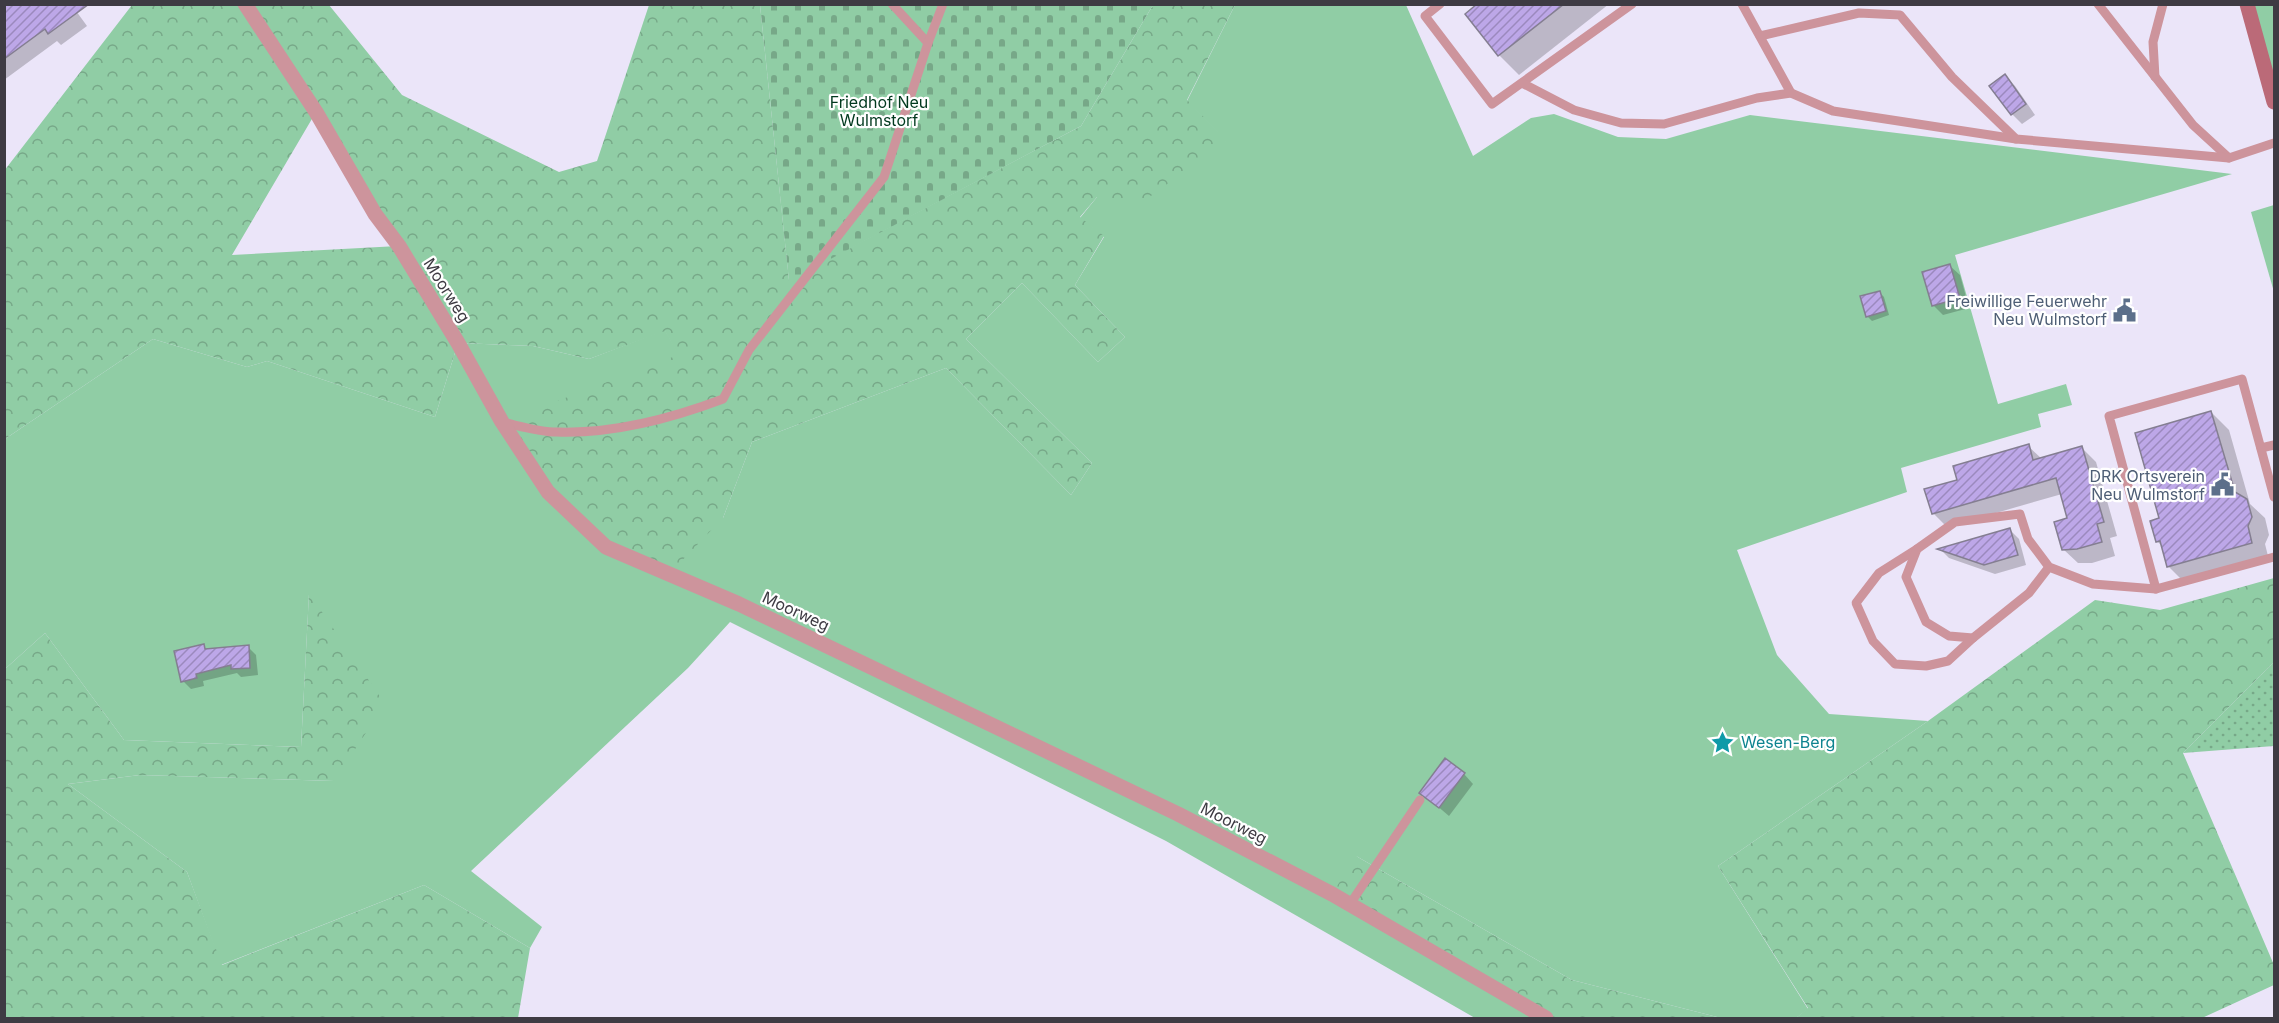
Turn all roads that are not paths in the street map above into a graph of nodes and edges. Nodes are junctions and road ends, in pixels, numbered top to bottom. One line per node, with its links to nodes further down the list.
1 (245, 4): 20 (street, Moorweg)
2 (892, 4): 11 (lane)
3 (943, 4): 11 (lane)
4 (1440, 4): 14 (lane)
5 (1632, 4): 14 (lane)
6 (1742, 4): 10 (lane)
7 (2098, 4): 13 (lane)
8 (2163, 4): 13 (lane)
9 (2247, 4): 12 (main road)
10 (1760, 36): 15 (lane); 17 (lane)
11 (928, 43): 20 (lane)
12 (2271, 76): 16 (main road)
13 (2155, 77): 19 (lane)
14 (1521, 83): 15 (lane)
15 (1791, 93): 17 (lane)
16 (2274, 102)
17 (2016, 139): 19 (lane)
18 (2274, 143): 19 (lane)
19 (2229, 158)
20 (502, 422): 30 (street, Moorweg)
21 (2274, 444): 22 (lane)
22 (2261, 448): 23 (lane); 27 (lane)
23 (2274, 497)
24 (1917, 549): 26 (lane); 28 (lane); 28 (lane)
25 (2274, 557): 27 (lane)
26 (2049, 567): 27 (lane); 28 (lane)
27 (2156, 589)
28 (1973, 638)
29 (1420, 800): 30 (lane)
30 (1350, 904): 31 (street, Moorweg)
31 (1546, 1018)

